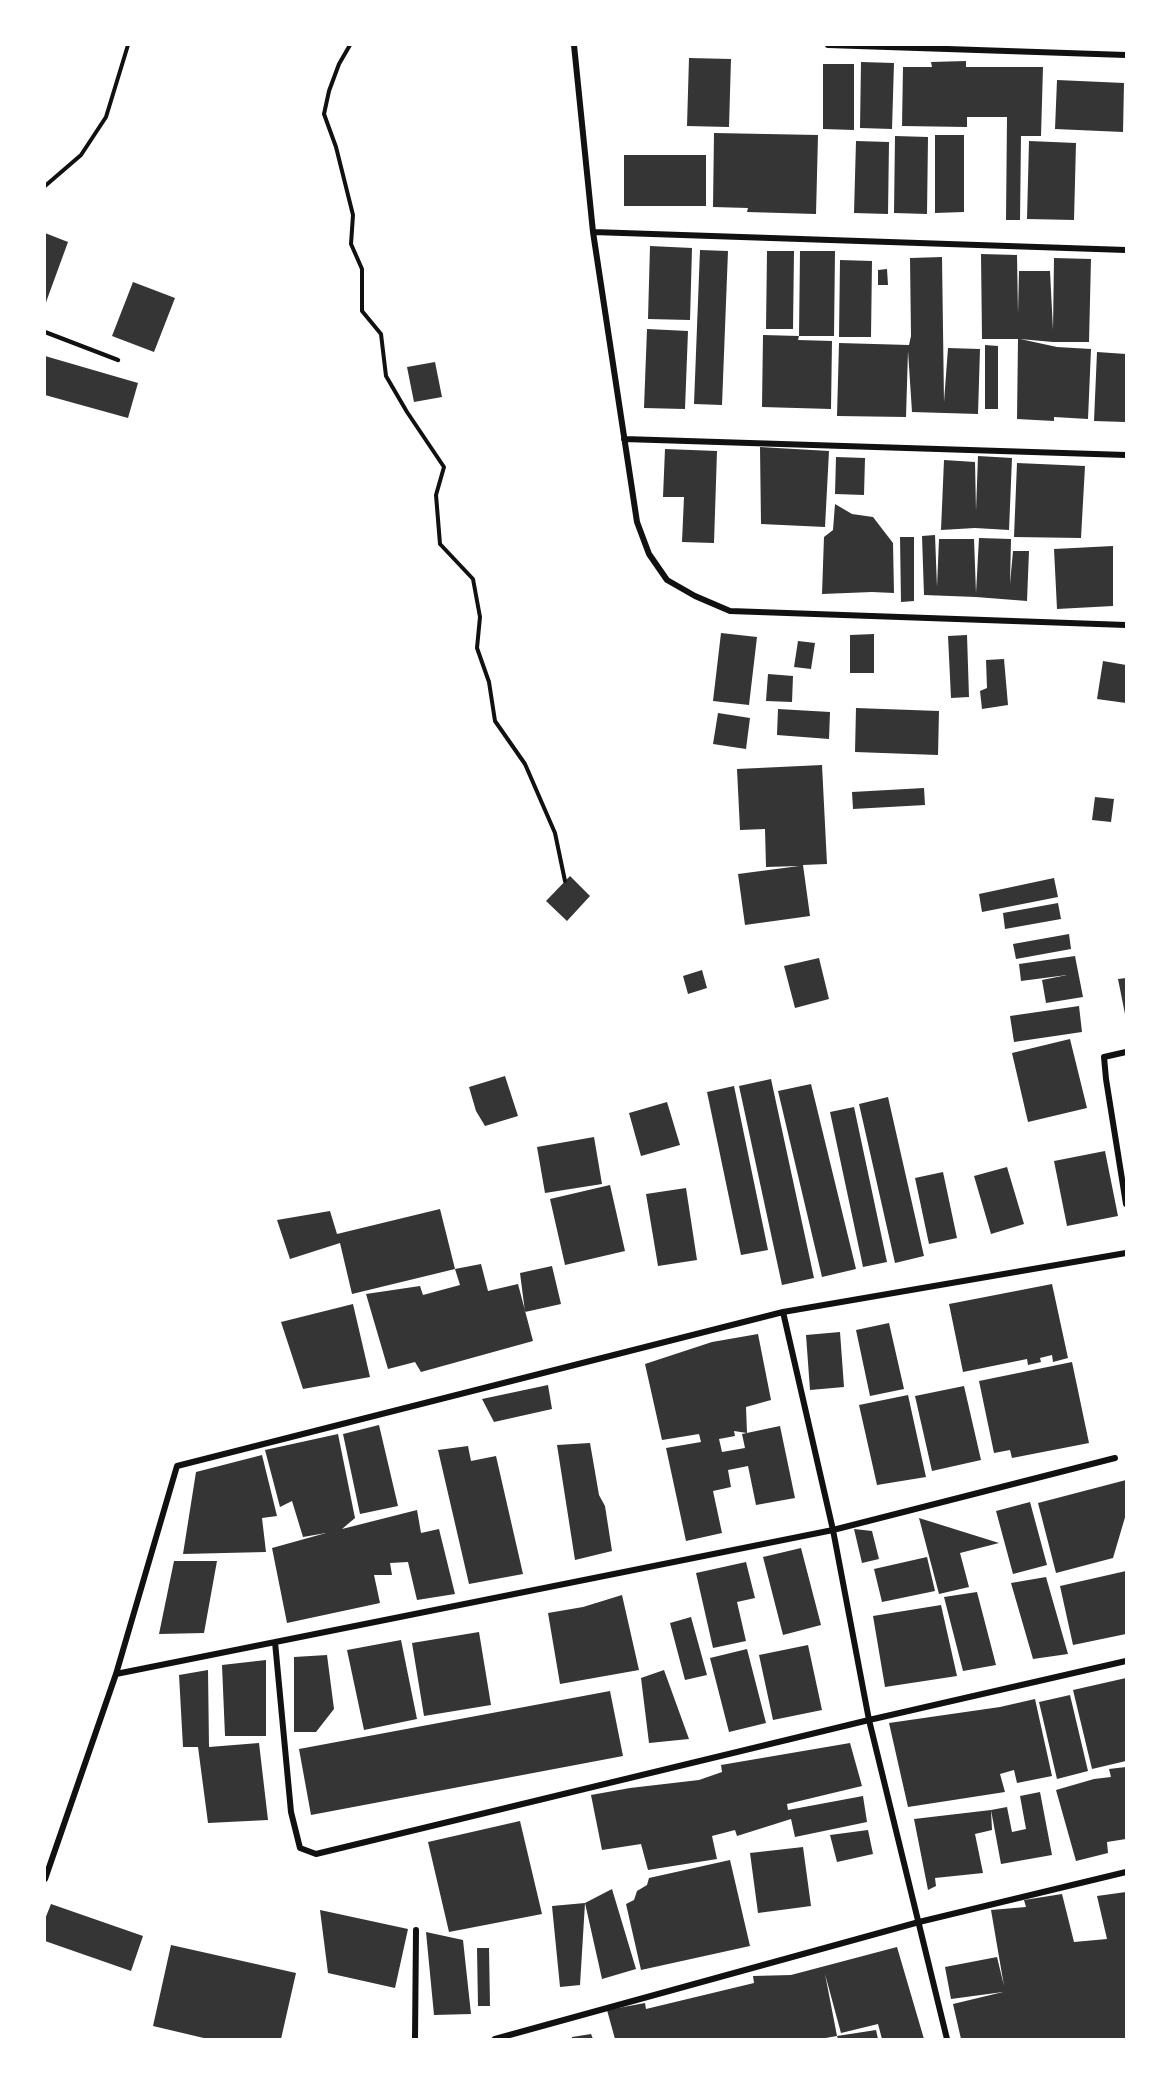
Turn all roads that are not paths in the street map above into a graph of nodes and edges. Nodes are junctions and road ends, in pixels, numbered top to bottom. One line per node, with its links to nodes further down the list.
1 (574, 45): 4 (street)
2 (828, 45): 3 (street)
3 (1126, 55)
4 (593, 232): 5 (street); 8 (street)
5 (1126, 250)
6 (45, 332): 7 (lane)
7 (118, 360)
8 (624, 439): 9 (street); 10 (street)
9 (1126, 455)
10 (1126, 625)
11 (1126, 1052): 12 (street)
12 (1126, 1204)
13 (1126, 1253): 14 (street)
14 (783, 1312): 16 (street); 19 (street)
15 (1115, 1458): 16 (street)
16 (833, 1530): 17 (street); 20 (street)
17 (275, 1642): 19 (street); 20 (street)
18 (1126, 1661): 20 (street)
19 (116, 1674): 22 (street)
20 (869, 1720): 23 (street)
21 (1126, 1872): 23 (street)
22 (45, 1879)
23 (919, 1922): 26 (street); 27 (street)
24 (416, 1930): 25 (street)
25 (415, 2039)
26 (495, 2039)
27 (947, 2039)

